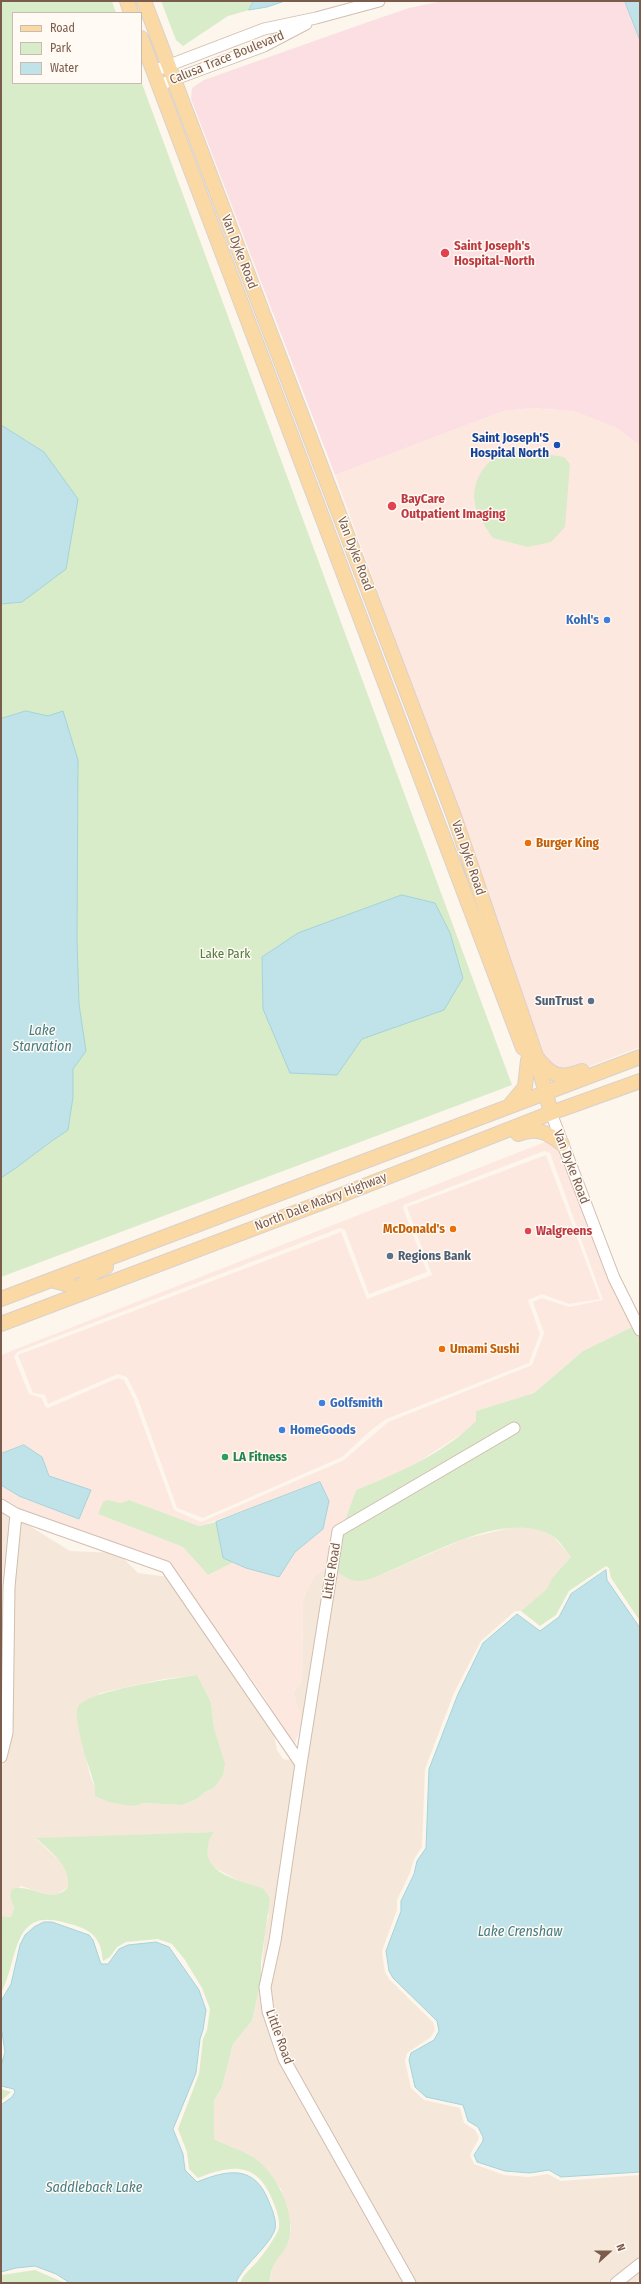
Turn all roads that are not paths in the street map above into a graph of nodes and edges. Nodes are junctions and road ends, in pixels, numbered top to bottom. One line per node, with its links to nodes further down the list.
1 (127, 1): 4 (main road)
2 (144, 1): 7 (main road, Van Dyke Road)
3 (378, 1): 5 (street, Calusa Trace Boulevard)
4 (132, 12)
5 (316, 18): 7 (street, Calusa Trace Boulevard); 9 (street, Calusa Trace Boulevard)
6 (142, 41): 8 (main road, Van Dyke Road)
7 (168, 66): 8 (street, Calusa Trace Boulevard); 9 (main road, Van Dyke Road)
8 (154, 71): 10 (main road, Van Dyke Road)
9 (173, 80): 10 (street, Calusa Trace Boulevard); 12 (main road, Van Dyke Road)
10 (159, 85): 11 (main road, Van Dyke Road)
11 (178, 136): 12 (main road); 14 (main road, Van Dyke Road)
12 (252, 283): 13 (main road, Van Dyke Road)
13 (328, 484): 14 (street); 16 (main road, Van Dyke Road)
14 (312, 490): 15 (main road, Van Dyke Road)
15 (372, 648): 16 (main road); 19 (main road, Van Dyke Road)
16 (454, 816): 19 (main road, Van Dyke Road)
17 (640, 1049): 19 (main road)
18 (640, 1057): 21 (main road, North Dale Mabry Highway)
19 (532, 1058): 21 (main road, Van Dyke Road); 22 (main road)
20 (640, 1081): 23 (main road, North Dale Mabry Highway)
21 (544, 1094): 22 (main road, North Dale Mabry Highway); 23 (main road, Van Dyke Road)
22 (509, 1107): 25 (main road, North Dale Mabry Highway)
23 (551, 1113): 24 (street, Van Dyke Road); 27 (main road, North Dale Mabry Highway)
24 (562, 1144): 27 (main road); 30 (street, Van Dyke Road)
25 (213, 1219): 26 (main road, North Dale Mabry Highway); 27 (main road)
26 (51, 1280): 27 (main road); 28 (main road, North Dale Mabry Highway)
27 (88, 1290): 29 (main road, North Dale Mabry Highway)
28 (1, 1299)
29 (1, 1324)
30 (640, 1330)
31 (514, 1428): 35 (street, Little Road)
32 (1, 1506): 33 (street)
33 (16, 1514): 34 (street); 35 (street)
34 (1, 1757)
35 (301, 1764): 37 (street, Little Road)
36 (640, 2264): 38 (street)
37 (410, 2283)
38 (616, 2283)

